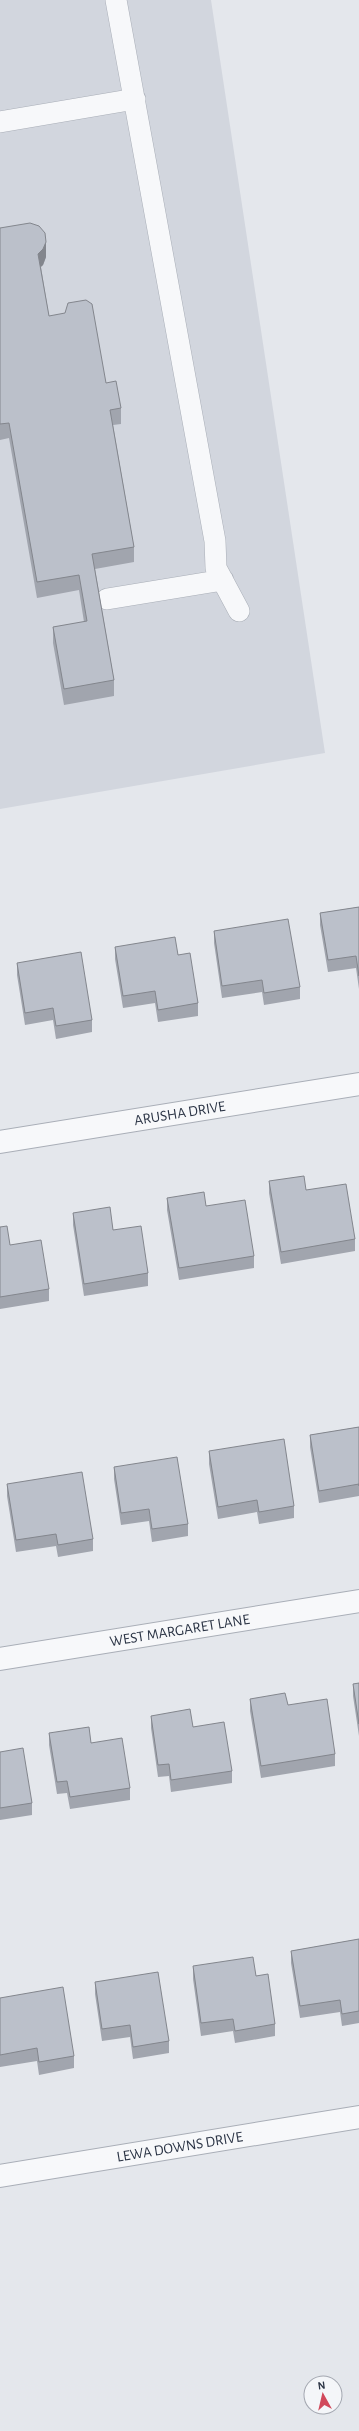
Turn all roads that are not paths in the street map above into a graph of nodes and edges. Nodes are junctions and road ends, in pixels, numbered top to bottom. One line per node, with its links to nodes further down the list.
1 (116, 0): 2 (lane)
2 (135, 99): 3 (lane); 4 (lane)
3 (0, 122)
4 (223, 580): 5 (lane); 6 (lane)
5 (107, 599)
6 (239, 611)
7 (359, 1084): 8 (street, ARUSHA DRIVE)
8 (0, 1142)
9 (359, 1601): 10 (street, WEST MARGARET LANE)
10 (0, 1659)
11 (359, 2117): 12 (street, LEWA DOWNS DRIVE)
12 (0, 2176)

